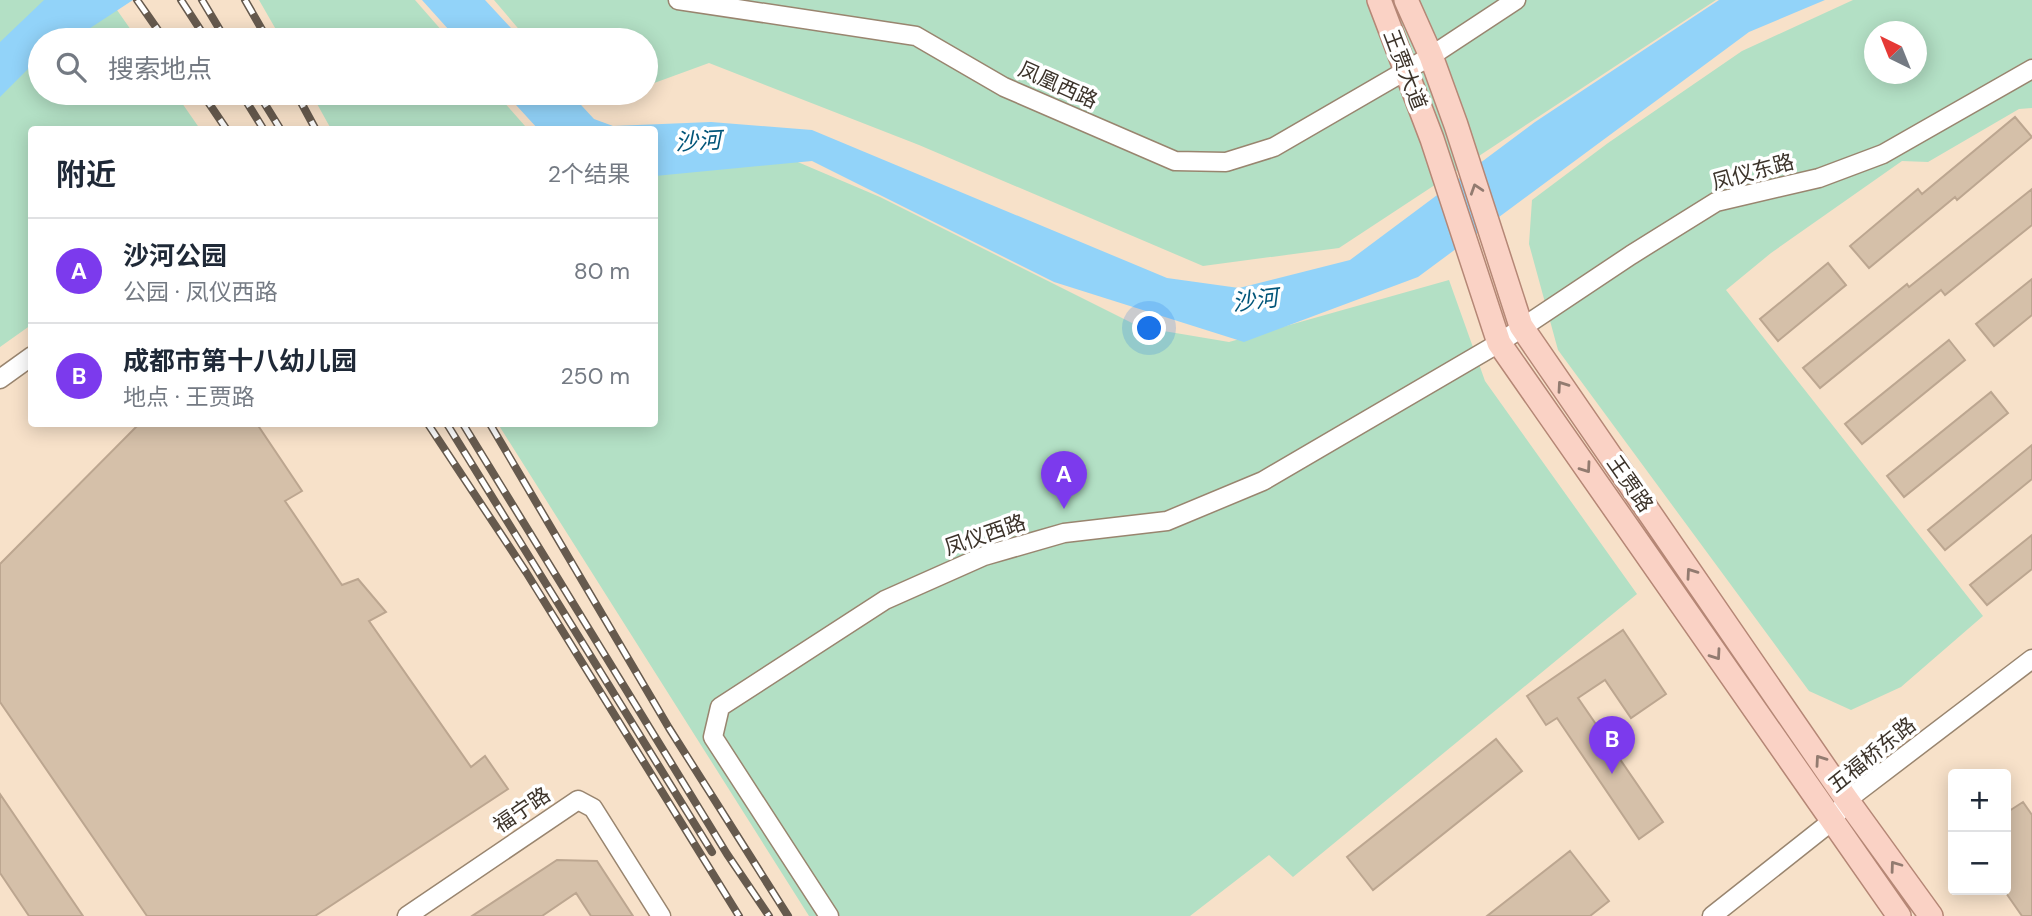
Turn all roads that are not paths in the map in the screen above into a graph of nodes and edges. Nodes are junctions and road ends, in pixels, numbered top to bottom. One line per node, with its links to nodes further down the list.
1 (678, 0): 6 (street, 凤凰西路)
2 (1379, 0): 6 (main road, 王贾大道)
3 (1406, 0): 5 (main road, 王贾大道)
4 (1516, 0): 5 (street, 凤凰西路)
5 (1431, 56): 6 (street, 凤凰西路); 8 (main road, 王贾大道)
6 (1405, 69): 9 (main road, 王贾大道)
7 (2032, 69): 10 (street, 凤仪东路)
8 (1455, 125): 10 (main road, 王贾路, one-way to 8)
9 (1432, 139): 11 (main road, 王贾路)
10 (1521, 326): 11 (street, 凤仪东路); 15 (main road, 王贾路, one-way to 10)
11 (1499, 342): 16 (main road, 王贾路, one-way to 16); 19 (street, 凤仪西路)
12 (28, 359): 13 (street)
13 (0, 379)
14 (2032, 659): 15 (street, 五福桥东路)
15 (1853, 808): 16 (street, 五福桥东路); 22 (main road, 王贾路, one-way to 15)
16 (1832, 821): 20 (street, 五福桥东路); 21 (main road, 王贾路)
17 (407, 916): 18 (street, 福宁路)
18 (661, 916)
19 (829, 916)
20 (1712, 916)
21 (1899, 916)
22 (1931, 916)

